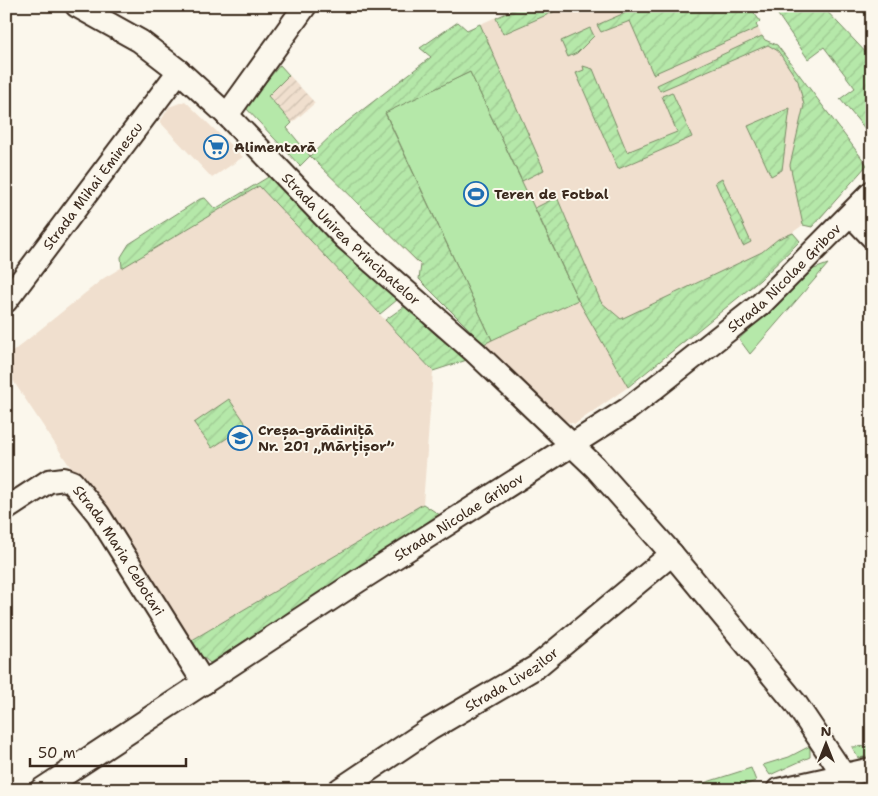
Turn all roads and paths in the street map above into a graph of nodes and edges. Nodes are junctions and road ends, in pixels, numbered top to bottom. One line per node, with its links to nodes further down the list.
1 (77, 6): 3 (street, Strada Unirea Principatelor)
2 (305, 6): 4 (street)
3 (179, 71): 4 (street, Strada Unirea Principatelor); 8 (street, Strada Mihai Eminescu)
4 (227, 115): 9 (street, Strada Unirea Principatelor)
5 (872, 192): 6 (street, Strada Nicolae Gribov)
6 (851, 215): 7 (street, Strada Nicolae Gribov); 9 (street, Strada Nicolae Gribov)
7 (872, 237)
8 (6, 301)
9 (571, 446): 11 (street); 12 (street, Strada Nicolae Gribov)
10 (6, 509): 12 (street, Strada Maria Cebotari)
11 (672, 554): 14 (street); 16 (street, Strada Livezilor)
12 (204, 683): 15 (street, Strada Nicolae Gribov)
13 (872, 769): 14 (street)
14 (843, 774): 17 (street)
15 (42, 790)
16 (339, 790)
17 (778, 790)

